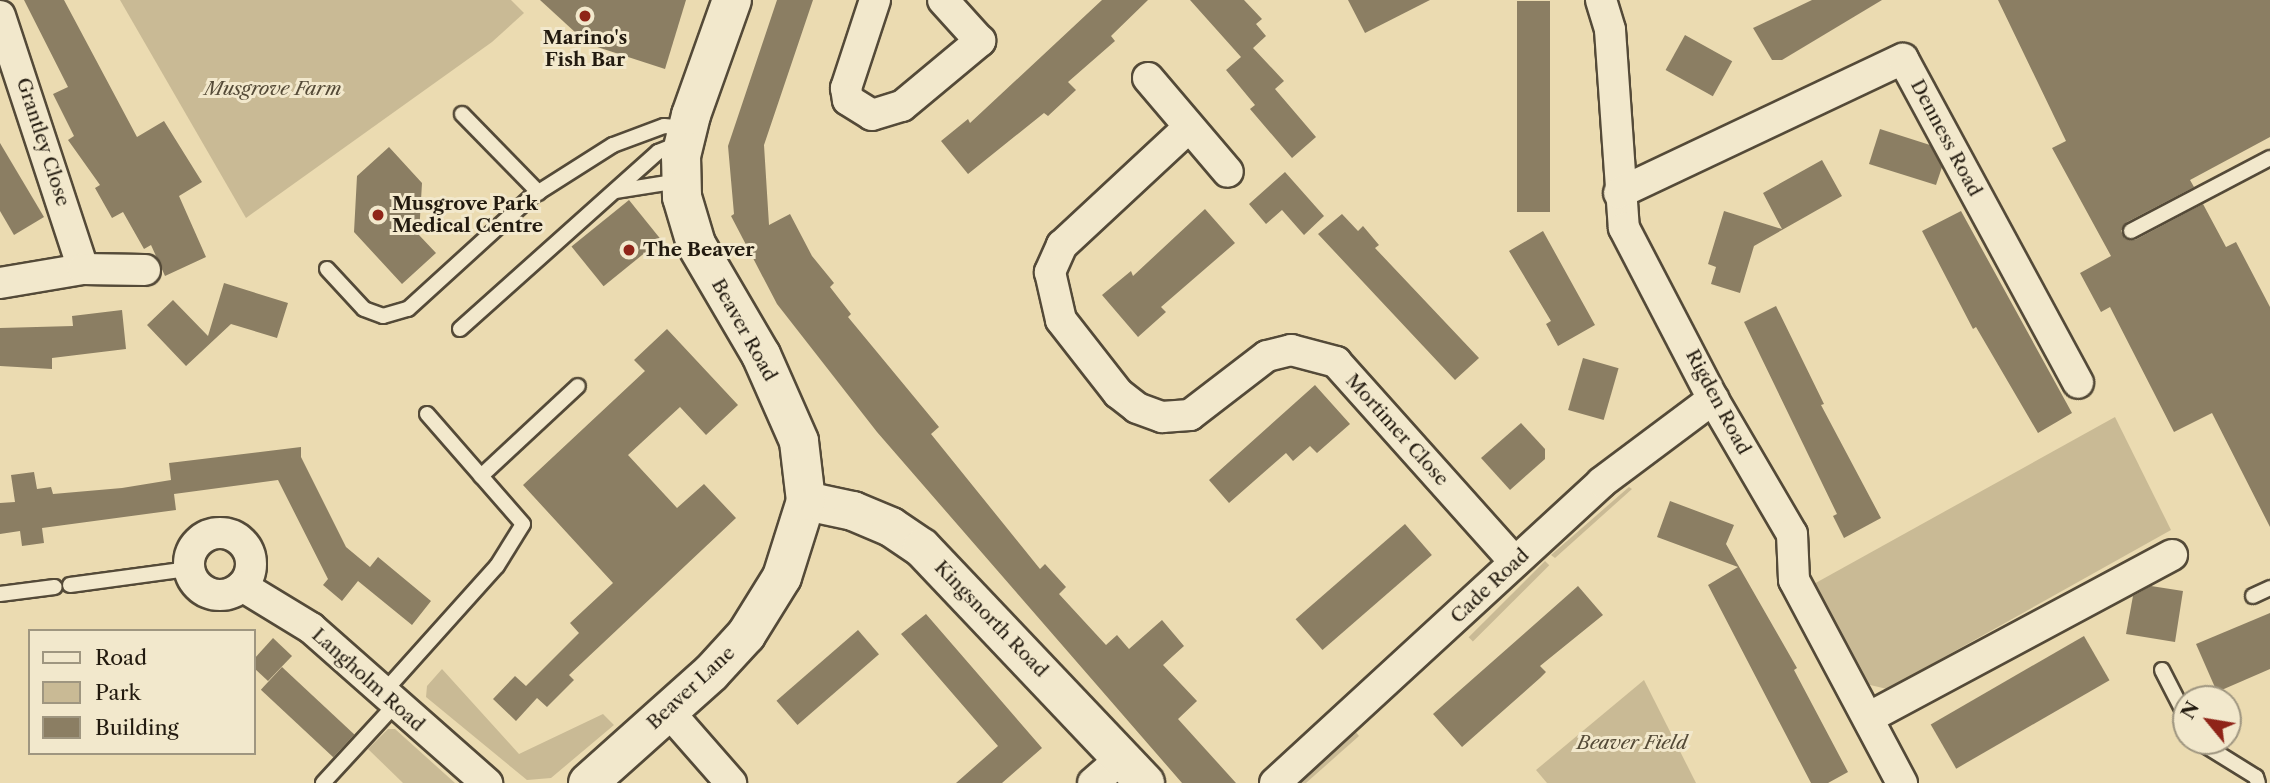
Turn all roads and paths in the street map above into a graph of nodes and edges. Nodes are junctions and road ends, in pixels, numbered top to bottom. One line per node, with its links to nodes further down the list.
1 (732, 0): 9 (main road, Beaver Road)
2 (875, 0): 3 (street)
3 (943, 0)
4 (1601, 0): 15 (street, Rigden Road)
5 (0, 16): 17 (street, Grantley Close)
6 (1148, 78): 8 (street)
7 (462, 114): 14 (lane)
8 (1187, 129): 11 (street); 29 (street, Mortimer Close)
9 (686, 135): 12 (main road, Beaver Road); 13 (lane); 14 (lane)
10 (2270, 158): 16 (lane)
11 (1228, 172)
12 (682, 180): 13 (lane); 27 (main road, Beaver Road)
13 (615, 191): 21 (lane)
14 (539, 193): 18 (lane)
15 (1619, 193): 22 (street, Denness Road); 24 (street, Rigden Road)
16 (2131, 231)
17 (83, 269): 19 (street); 20 (street)
18 (327, 269)
19 (145, 270)
20 (0, 283)
21 (460, 329)
22 (2078, 383)
23 (578, 386): 26 (lane)
24 (1713, 399): 29 (street, Cade Road); 39 (street, Rigden Road)
25 (427, 414): 26 (lane)
26 (481, 476): 37 (lane)
27 (806, 501): 38 (main road, Beaver Lane); 41 (main road, Kingsnorth Road)
28 (2172, 555): 39 (street)
29 (1515, 562): 47 (street, Cade Road)
30 (189, 569): 31 (street); 31 (street); 33 (lane)
31 (242, 586): 37 (street, Langholm Road)
32 (2270, 588): 34 (lane)
33 (0, 594)
34 (2253, 596)
35 (2162, 670): 36 (lane)
36 (2172, 690)
37 (389, 699): 42 (lane); 43 (street, Langholm Road)
38 (668, 711): 44 (main road, Beaver Lane); 45 (street)
39 (1868, 718): 48 (street, Rigden Road)
40 (2221, 755): 49 (lane)
41 (1134, 770): 46 (street)
42 (323, 783)
43 (487, 783)
44 (588, 783)
45 (731, 783)
46 (1093, 783)
47 (1275, 783)
48 (1902, 783)
49 (2258, 783)

